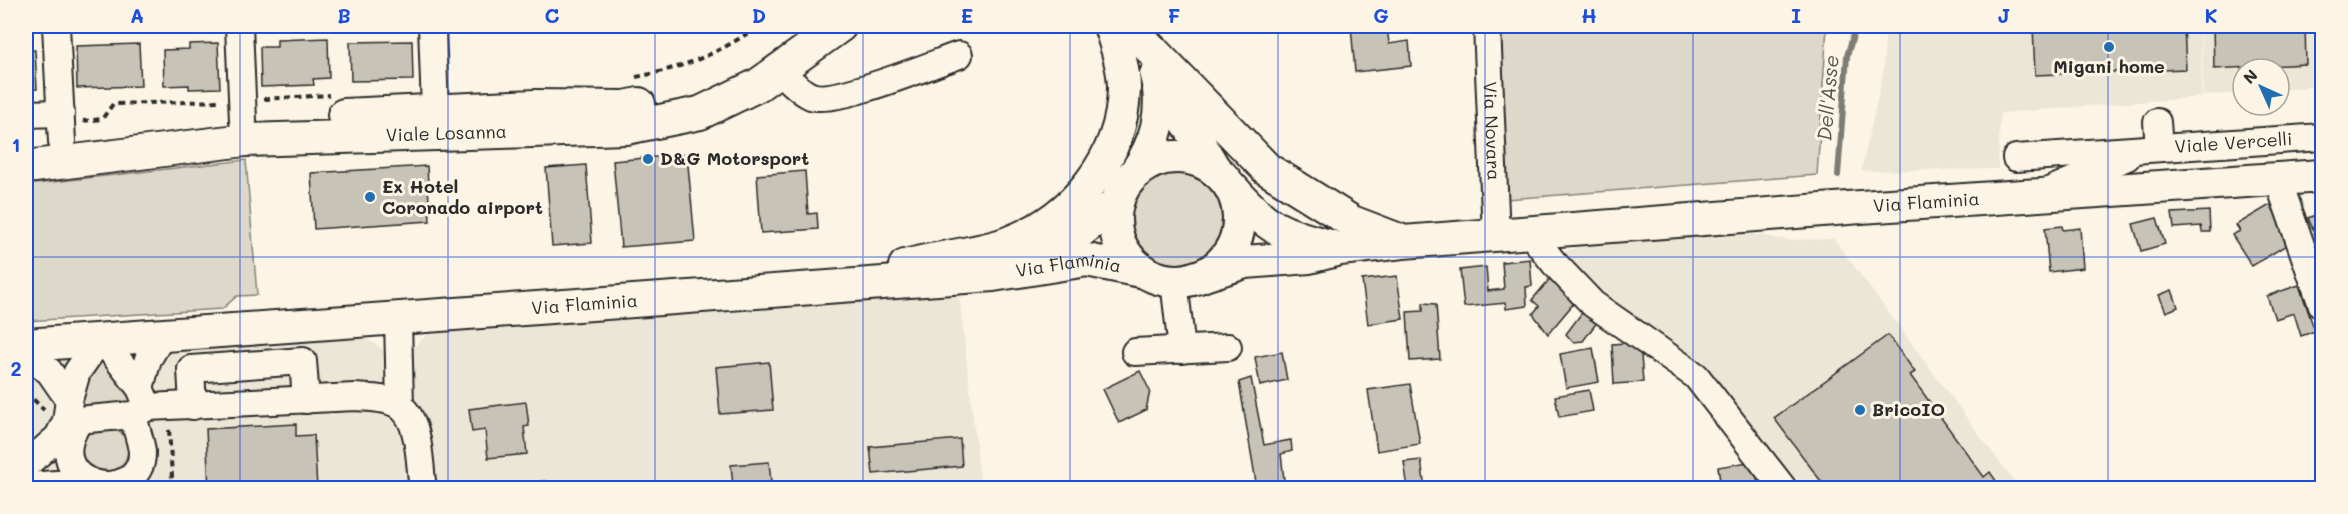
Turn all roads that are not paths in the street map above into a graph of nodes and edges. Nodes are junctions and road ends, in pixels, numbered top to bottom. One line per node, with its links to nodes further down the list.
1 (56, 26): 15 (street)
2 (239, 26): 12 (street)
3 (432, 26): 11 (street)
4 (805, 26): 11 (main road, Viale Losanna)
5 (840, 26): 10 (main road, Viale Losanna)
6 (1110, 26): 34 (main road)
7 (1487, 26): 28 (street, Via Novara)
8 (1142, 42): 21 (main road); 22 (main road); 29 (main road)
9 (959, 55): 10 (street)
10 (778, 71): 20 (main road, Viale Losanna)
11 (435, 110): 12 (main road, Viale Losanna)
12 (236, 111): 15 (main road, Viale Losanna)
13 (26, 114): 15 (street, Viale Losanna)
14 (2157, 122): 18 (street)
15 (61, 126): 17 (main road, Viale Losanna)
16 (2322, 137): 18 (street, Viale Vercelli)
17 (26, 145)
18 (2151, 149): 19 (street, Viale Vercelli); 25 (street, Viale Vercelli)
19 (2016, 158)
20 (26, 167)
21 (1136, 172): 22 (main road); 26 (main road)
22 (1220, 175): 30 (main road, Via Flaminia); 33 (main road)
23 (2322, 176): 24 (main road, Via Flaminia)
24 (2277, 180): 25 (main road, Via Flaminia); 35 (street)
25 (2035, 197): 27 (main road, Via Flaminia)
26 (1117, 203): 31 (main road); 32 (main road)
27 (1530, 233): 28 (main road, Via Flaminia); 53 (street)
28 (1496, 236): 29 (main road, Via Flaminia)
29 (1403, 242): 30 (main road, Via Flaminia)
30 (1340, 249): 33 (main road, Via Flaminia)
31 (1142, 271): 32 (main road, Via Flaminia); 33 (main road)
32 (993, 275): 34 (main road, Via Flaminia)
33 (1183, 280): 41 (street)
34 (835, 286): 36 (main road, Via Flaminia)
35 (2322, 305)
36 (398, 319): 37 (main road, Via Flaminia); 47 (street)
37 (164, 333): 38 (main road, Via Flaminia); 45 (street)
38 (101, 338): 39 (main road, Via Flaminia); 45 (street); 48 (street)
39 (26, 345)
40 (1228, 347): 41 (street)
41 (1182, 350): 42 (street)
42 (1135, 352)
43 (26, 356): 48 (street)
44 (306, 400): 46 (street); 46 (street); 47 (street)
45 (140, 403): 46 (street); 48 (street); 50 (street)
46 (193, 406)
47 (400, 406): 52 (street)
48 (67, 414): 49 (street); 50 (street)
49 (26, 465)
50 (88, 482): 51 (street)
51 (26, 486)
52 (423, 489)
53 (1783, 489)

